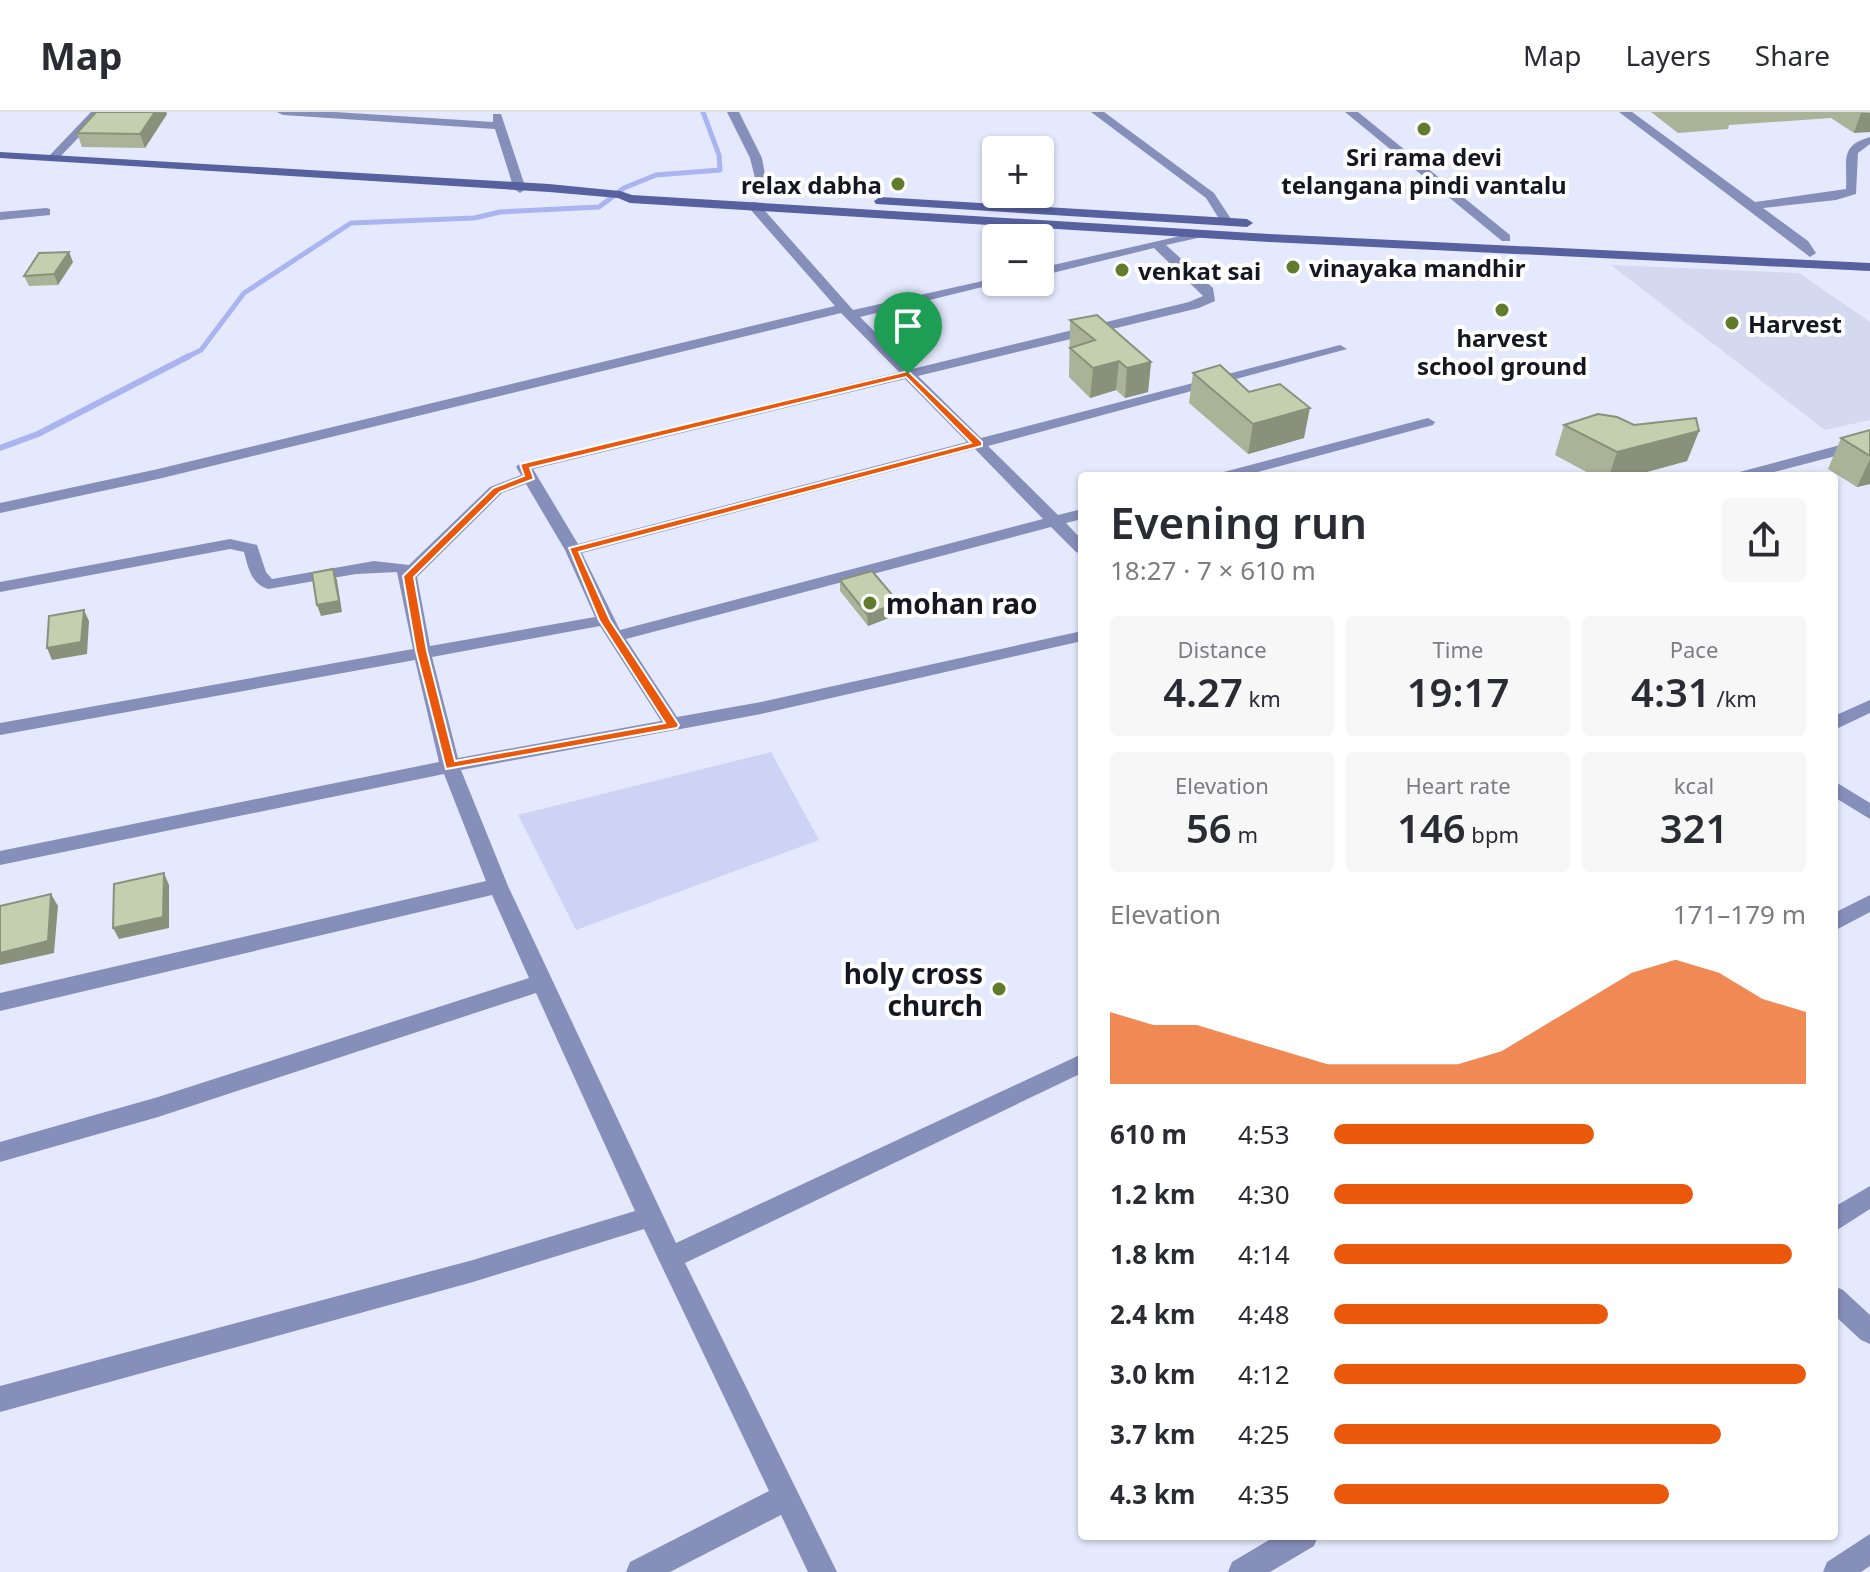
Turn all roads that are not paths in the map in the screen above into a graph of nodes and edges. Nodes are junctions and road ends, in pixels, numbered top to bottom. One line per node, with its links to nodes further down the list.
1 (97, 112): 12 (street)
2 (283, 112): 9 (street)
3 (495, 112): 9 (street)
4 (733, 112): 14 (street)
5 (1097, 112): 20 (street)
6 (1351, 112): 22 (street)
7 (1650, 112): 8 (street)
8 (1626, 113): 17 (street)
9 (501, 126): 13 (street)
10 (1870, 140): 17 (street)
11 (0, 155): 12 (street)
12 (53, 158): 13 (street)
13 (520, 189): 15 (street)
14 (765, 194): 15 (street); 20 (street)
15 (620, 195): 16 (street)
16 (754, 206): 21 (street); 29 (street)
17 (1752, 206): 24 (street)
18 (46, 212): 19 (street)
19 (0, 216)
20 (1227, 222): 22 (street)
21 (1198, 234): 23 (street); 26 (street)
22 (1506, 238): 24 (street)
23 (1158, 245): 27 (street); 31 (street)
24 (1810, 253): 25 (street)
25 (1870, 255)
26 (1870, 267)
27 (1054, 269)
28 (982, 285): 29 (street)
29 (847, 311): 31 (street); 38 (street)
30 (1340, 349): 34 (street)
31 (908, 374): 34 (street); 37 (street)
32 (1428, 422): 35 (street)
33 (1870, 442): 36 (street)
34 (978, 444): 40 (street); 42 (street)
35 (1240, 472)
36 (1756, 472)
37 (530, 477): 42 (street); 43 (street)
38 (0, 508)
39 (1078, 515): 40 (street)
40 (1054, 522): 41 (street); 46 (street)
41 (1078, 545)
42 (573, 550): 45 (street)
43 (408, 576): 44 (street); 48 (street)
44 (0, 587)
45 (605, 620): 46 (street); 48 (street)
46 (616, 636): 51 (street)
47 (1078, 637): 51 (street)
48 (422, 651): 52 (street); 53 (street)
49 (1870, 706): 50 (street)
50 (1838, 722)
51 (673, 725): 53 (street)
52 (0, 729)
53 (450, 766): 56 (street); 57 (street)
54 (1838, 791): 55 (street)
55 (1870, 812)
56 (0, 858)
57 (498, 886): 60 (street); 61 (street)
58 (1870, 903): 59 (street)
59 (1838, 921)
60 (544, 982): 63 (street); 65 (street)
61 (0, 1002)
62 (1078, 1065): 67 (street)
63 (0, 1152)
64 (1870, 1196): 66 (street)
65 (652, 1216): 67 (street); 70 (street)
66 (1838, 1218)
67 (672, 1257): 71 (street)
68 (1838, 1302): 69 (street)
69 (1870, 1332)
70 (0, 1399)
71 (788, 1496): 74 (street); 75 (street)
72 (1297, 1540): 76 (street)
73 (1870, 1548): 77 (street)
74 (640, 1572)
75 (823, 1572)
76 (1242, 1572)
77 (1837, 1572)

